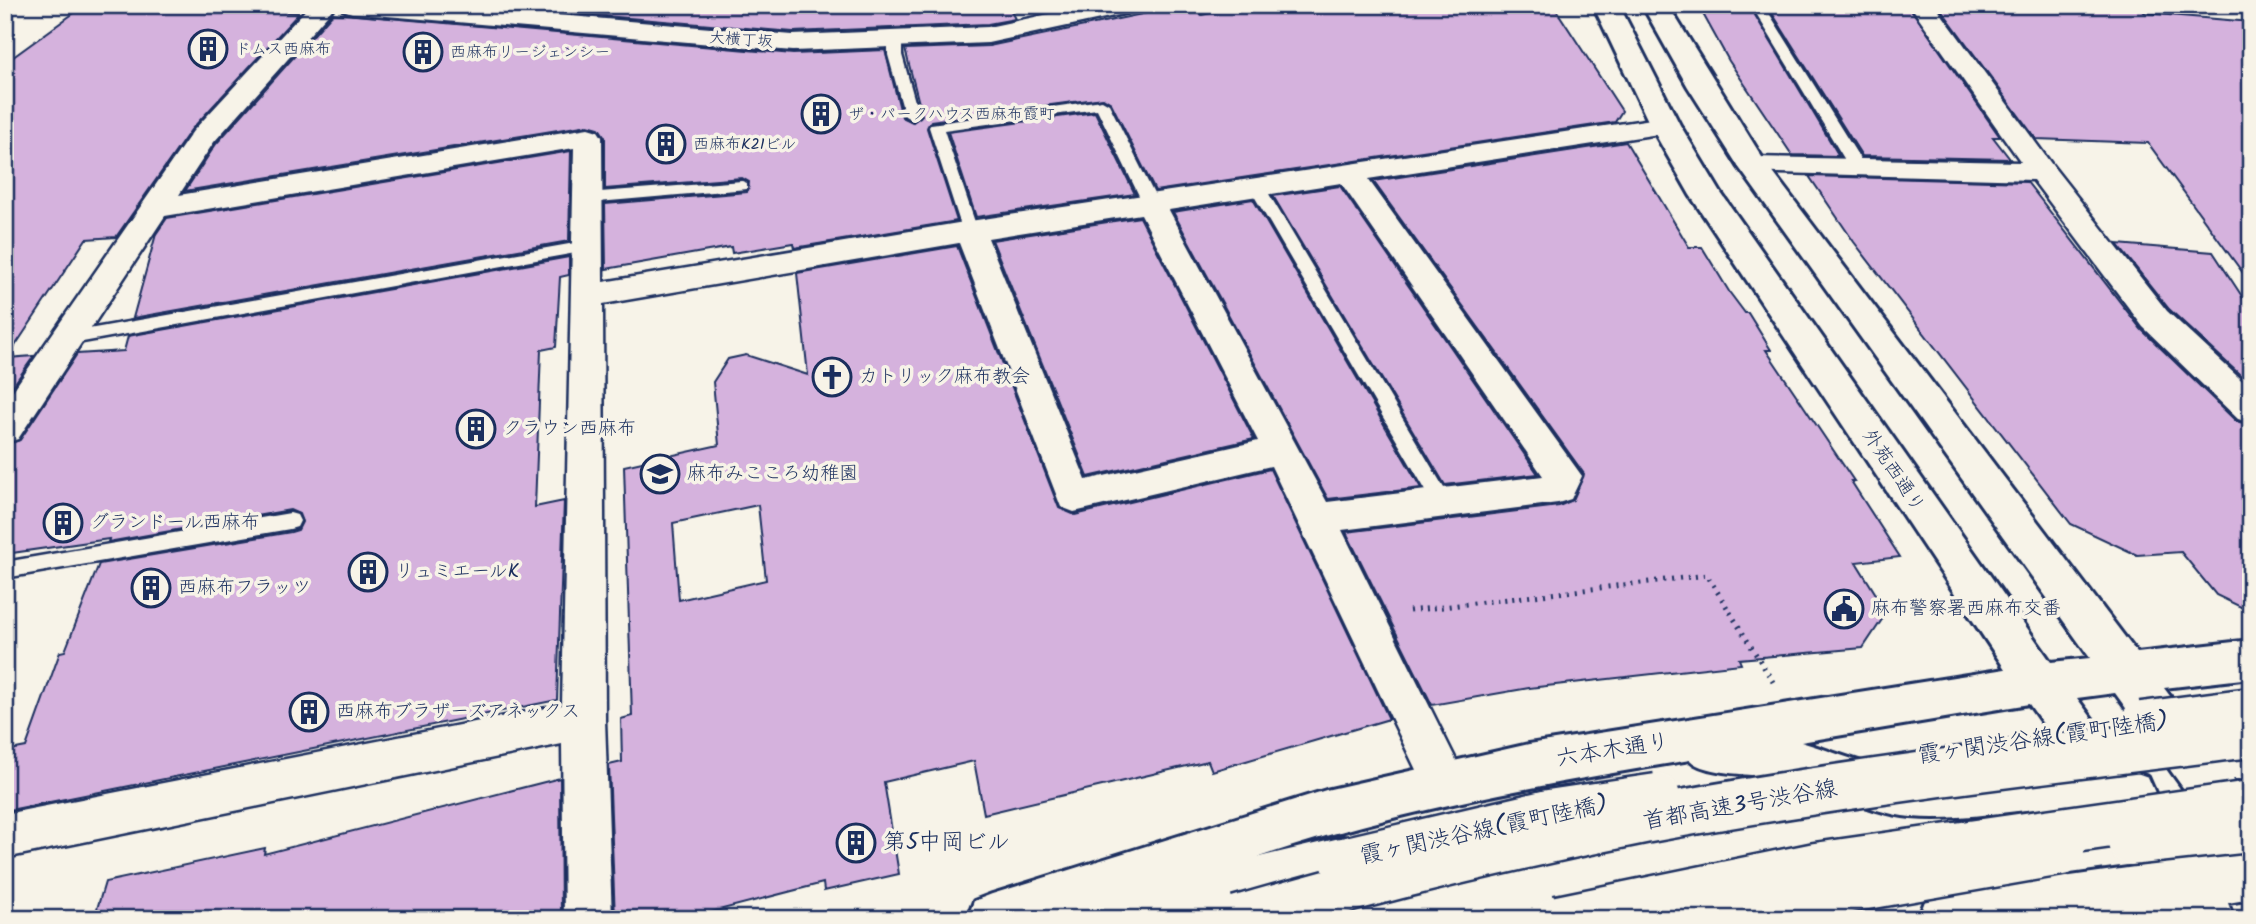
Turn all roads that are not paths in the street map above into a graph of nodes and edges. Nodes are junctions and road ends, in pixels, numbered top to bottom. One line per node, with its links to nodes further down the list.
1 (324, 5): 20 (street)
2 (352, 5): 8 (street, 大横丁坂)
3 (1128, 5): 9 (street, 大横丁坂)
4 (1606, 5): 11 (main road, 外苑西通り)
5 (1655, 5): 12 (main road)
6 (1757, 5): 13 (lane)
7 (1922, 5): 14 (street)
8 (556, 13): 9 (street, 大横丁坂)
9 (895, 41): 10 (lane)
10 (912, 116)
11 (1665, 125): 15 (street); 34 (main road, 外苑西通り)
12 (1754, 166): 13 (street); 33 (main road)
13 (1856, 166): 14 (street)
14 (2042, 171): 25 (street)
15 (1349, 174): 17 (street); 28 (street)
16 (742, 186): 18 (lane)
17 (1258, 189): 19 (street); 28 (lane)
18 (587, 198): 20 (street); 22 (street)
19 (1152, 206): 21 (street); 21 (lane); 27 (street)
20 (155, 208): 24 (street)
21 (970, 231): 23 (street); 27 (street)
22 (586, 246): 23 (street); 24 (lane)
23 (585, 296): 36 (street)
24 (66, 338): 26 (street)
25 (2251, 410)
26 (5, 430)
27 (1281, 450): 29 (street)
28 (1443, 503): 29 (street)
29 (1317, 517): 41 (street)
30 (290, 521): 31 (lane)
31 (5, 570)
32 (2251, 659): 33 (main road, 六本木通り)
33 (2125, 672): 34 (main road, 六本木通り); 39 (main road)
34 (2039, 683): 38 (main road, 六本木通り); 39 (main road); 42 (main road, 外苑西通り)
35 (2251, 711): 53 (main road, 霞ヶ関渋谷線(霞町陸橋), bridge)
36 (583, 720): 45 (street); 51 (street)
37 (2251, 734): 54 (main road, 首都高速3号渋谷線, bridge)
38 (1647, 746): 41 (main road, 六本木通り); 42 (main road)
39 (2189, 758): 40 (main road); 46 (main road)
40 (2251, 758)
41 (1445, 782): 52 (main road, 六本木通り)
42 (2116, 790): 47 (main road); 49 (main road, 外苑西通り)
43 (2251, 804): 55 (main road, bridge)
44 (2251, 829): 56 (main road, bridge)
45 (5, 835)
46 (2251, 842)
47 (2251, 852)
48 (2251, 875): 49 (main road)
49 (2196, 902): 50 (main road)
50 (1969, 917)
51 (588, 919)
52 (992, 919)
53 (1095, 919)
54 (1238, 919)
55 (1558, 919)
56 (1678, 919)

